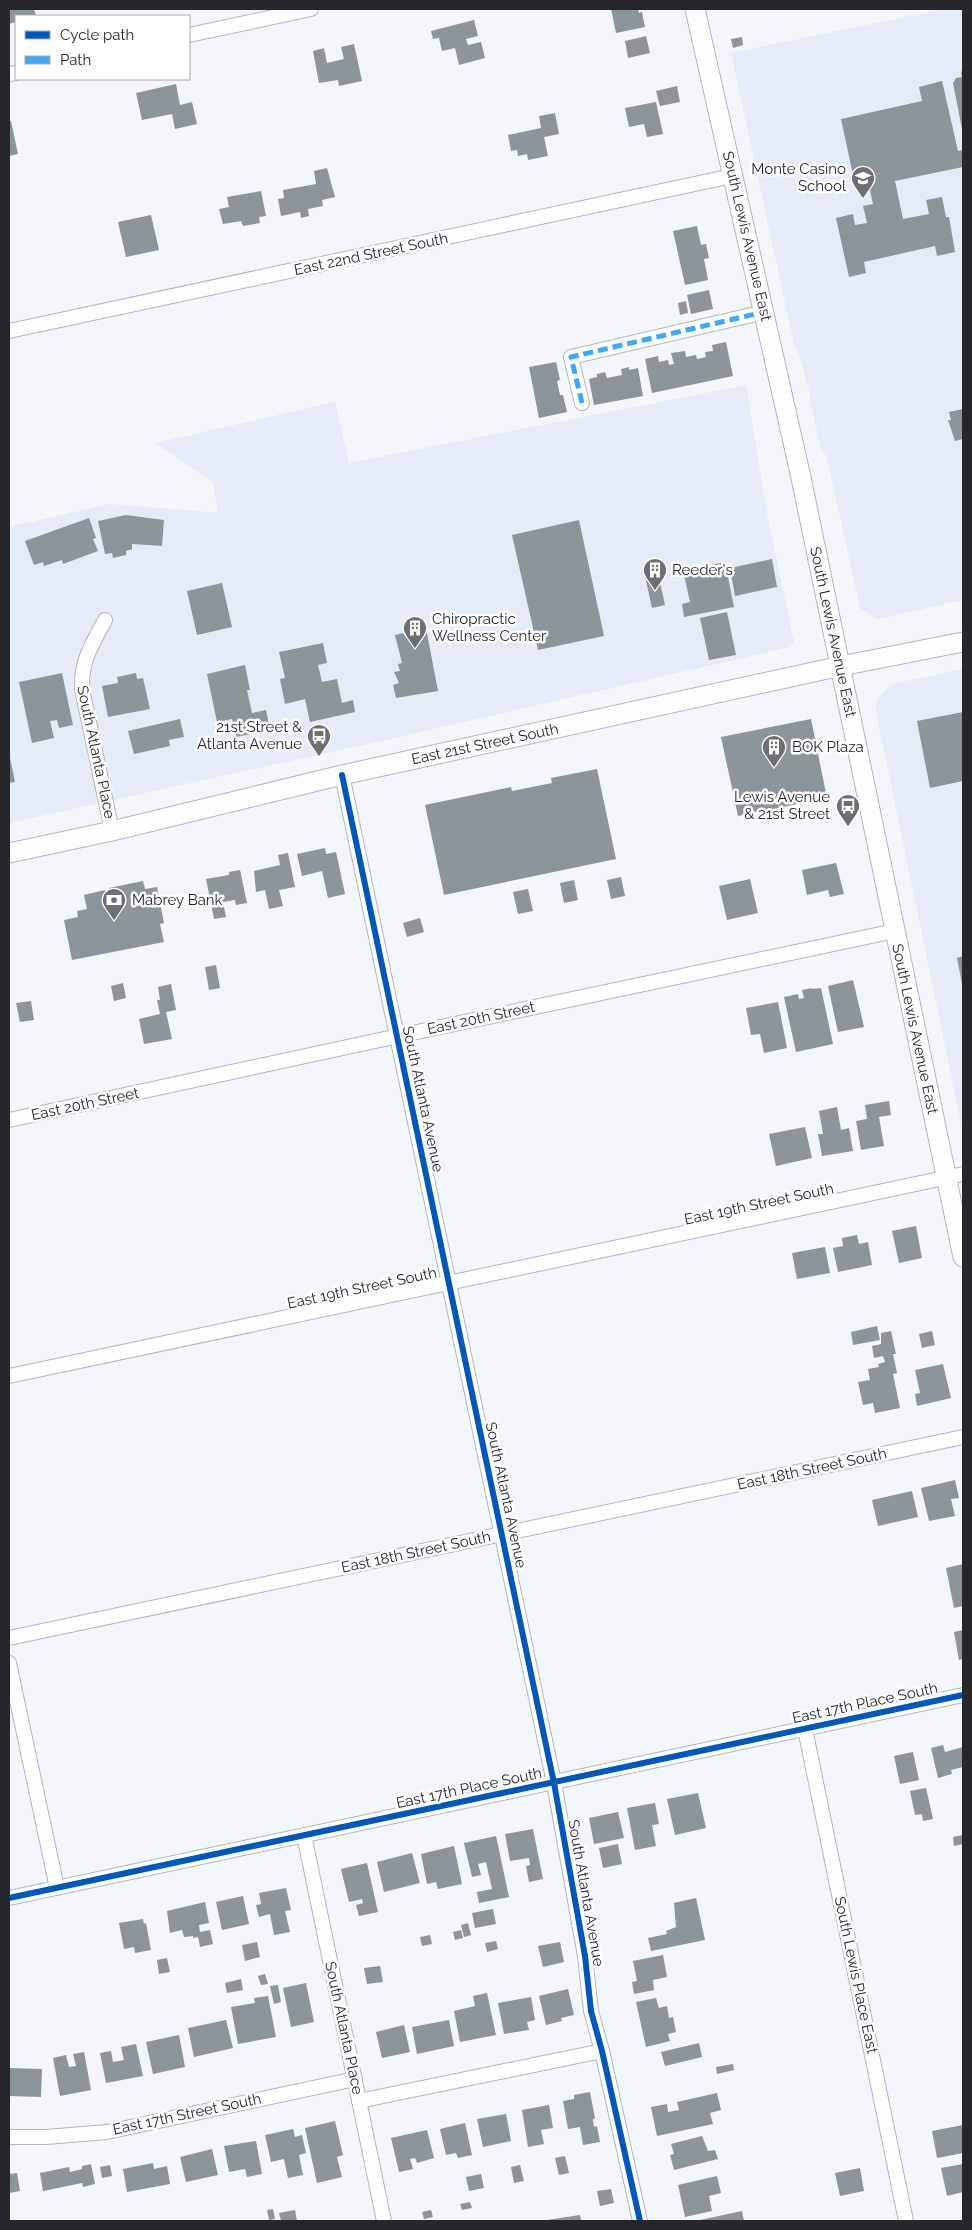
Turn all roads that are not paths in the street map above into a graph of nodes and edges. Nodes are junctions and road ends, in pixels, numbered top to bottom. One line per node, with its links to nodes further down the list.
1 (311, 9): 3 (street)
2 (696, 9): 4 (main road, South Lewis Avenue East)
3 (190, 35)
4 (732, 176): 5 (main road, South Lewis Avenue East); 6 (street, East 22nd Street South)
5 (764, 312): 7 (street); 10 (main road, South Lewis Avenue East)
6 (9, 331)
7 (582, 403)
8 (105, 620): 12 (street, South Atlanta Place)
9 (963, 642): 10 (main road, East 21st Street South)
10 (841, 666): 11 (main road, East 21st Street South); 14 (main road, South Lewis Avenue East)
11 (342, 775): 12 (main road, East 21st Street South); 15 (street, South Atlanta Avenue)
12 (112, 831): 13 (main road, East 21st Street South)
13 (9, 853)
14 (895, 932): 15 (street, East 20th Street); 17 (main road, South Lewis Avenue East)
15 (397, 1036): 16 (street, East 20th Street); 19 (street, South Atlanta Avenue)
16 (9, 1120)
17 (955, 1176): 18 (main road, South Lewis Avenue East); 19 (street, East 19th Street South)
18 (963, 1257)
19 (448, 1282): 20 (street, East 19th Street South); 22 (street, South Atlanta Avenue)
20 (9, 1376)
21 (963, 1437): 22 (street, East 18th Street South)
22 (502, 1534): 23 (street, East 18th Street South); 27 (street, South Atlanta Avenue)
23 (9, 1638)
24 (9, 1664): 29 (street)
25 (963, 1695): 26 (street, East 17th Place South)
26 (805, 1729): 27 (street, East 17th Place South); 37 (street, South Lewis Place East)
27 (554, 1783): 28 (street, East 17th Place South); 31 (street, South Atlanta Avenue)
28 (304, 1835): 29 (street, East 17th Place South); 32 (street, South Atlanta Place)
29 (57, 1888): 30 (street, East 17th Place South)
30 (9, 1898)
31 (602, 2052): 33 (street); 36 (street, South Atlanta Avenue)
32 (355, 2079): 33 (street, South Atlanta Place); 34 (street, East 17th Street South)
33 (359, 2101): 35 (street, South Atlanta Place)
34 (13, 2138)
35 (384, 2221)
36 (640, 2221)
37 (906, 2221)

